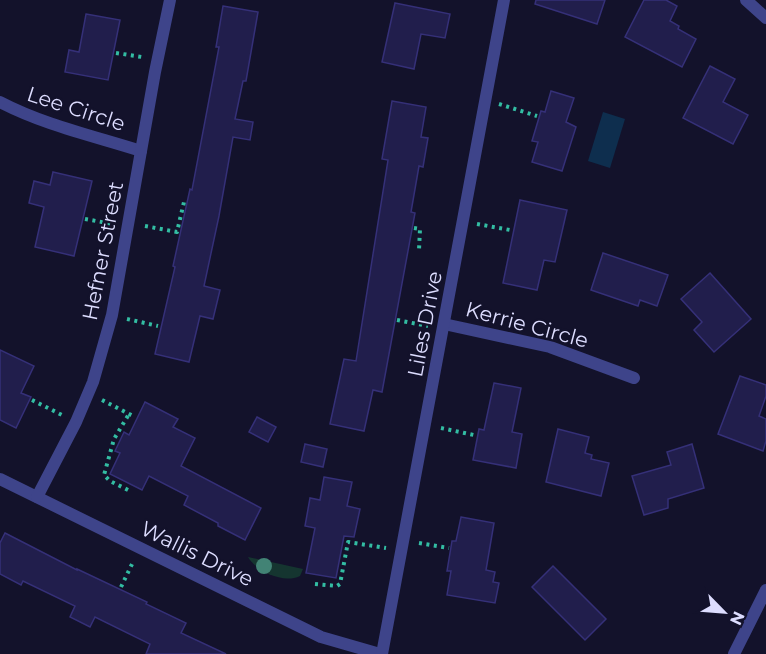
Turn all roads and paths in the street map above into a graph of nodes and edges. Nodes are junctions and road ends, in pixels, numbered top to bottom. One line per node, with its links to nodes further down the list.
1 (170, 0): 6 (street, Hefner Street)
2 (504, 0): 7 (street, Liles Drive)
3 (746, 0): 4 (street)
4 (766, 18)
5 (116, 52): 6 (path)
6 (157, 60): 10 (street, Hefner Street)
7 (487, 100): 9 (path); 13 (street, Liles Drive)
8 (0, 102): 10 (street, Lee Circle)
9 (537, 116)
10 (141, 151): 14 (street, Hefner Street)
11 (184, 201): 14 (path)
12 (85, 219): 14 (path)
13 (464, 221): 16 (path); 21 (street, Liles Drive)
14 (129, 225): 18 (street, Hefner Street)
15 (414, 228): 17 (path)
16 (510, 230)
17 (418, 250)
18 (112, 315): 20 (path); 23 (street, Hefner Street)
19 (397, 320): 21 (path)
20 (158, 326)
21 (444, 326): 22 (street, Kerrie Circle); 28 (street, Liles Drive)
22 (634, 378)
23 (88, 393): 25 (path); 27 (street, Hefner Street)
24 (32, 400): 27 (path)
25 (129, 414): 26 (path); 31 (path)
26 (135, 417)
27 (76, 422): 32 (street, Hefner Street)
28 (425, 426): 29 (path); 33 (street, Liles Drive)
29 (474, 435)
30 (0, 478): 32 (street, Wallis Drive)
31 (128, 490)
32 (37, 497): 34 (street, Wallis Drive)
33 (403, 546): 35 (path); 36 (path); 39 (street, Liles Drive)
34 (140, 547): 37 (path); 39 (street, Wallis Drive)
35 (449, 548)
36 (315, 584)
37 (121, 587)
38 (766, 590): 40 (street)
39 (381, 654)
40 (734, 654)

